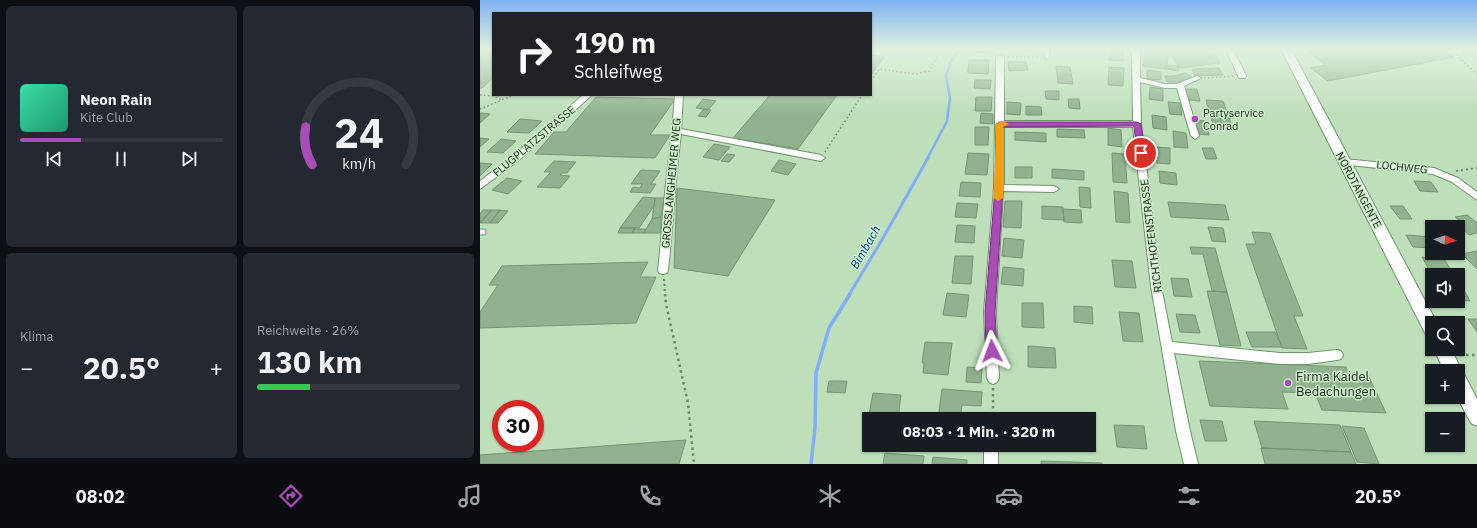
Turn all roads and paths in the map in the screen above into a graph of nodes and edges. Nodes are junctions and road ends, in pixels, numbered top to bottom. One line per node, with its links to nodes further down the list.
1 (878, 71): 11 (path)
2 (891, 71): 3 (path)
3 (929, 71)
4 (1000, 71): 22 (street)
5 (1136, 71): 10 (street, RICHTHOFENSTRASSE)
6 (1239, 71): 8 (street)
7 (1297, 71): 27 (main road, NORDTANGENTE)
8 (1242, 76): 9 (path)
9 (1197, 78): 12 (street)
10 (1136, 79): 12 (street); 23 (street, RICHTHOFENSTRASSE)
11 (872, 80)
12 (1180, 86): 25 (street)
13 (480, 95): 14 (path)
14 (492, 96)
15 (494, 96): 20 (path)
16 (512, 96): 20 (path)
17 (587, 96): 30 (street, FLUGPLATZSTRASSE)
18 (679, 96): 24 (street, GROSSLANGHEIMER WEG)
19 (861, 96): 26 (path)
20 (503, 100): 21 (path)
21 (480, 109)
22 (1000, 124): 23 (street); 31 (street)
23 (1137, 124): 36 (street, RICHTHOFENSTRASSE)
24 (677, 131): 26 (street); 34 (street, GROSSLANGHEIMER WEG)
25 (1195, 136)
26 (821, 158)
27 (1344, 162): 29 (street, LOCHWEG); 35 (main road, NORDTANGENTE)
28 (1477, 168): 29 (path)
29 (1445, 174): 33 (street, LOCHWEG)
30 (480, 186)
31 (999, 188): 32 (street); 40 (street)
32 (1054, 189)
33 (1477, 197)
34 (663, 270): 45 (path)
35 (1425, 317)
36 (1167, 346): 37 (street); 47 (street, RICHTHOFENSTRASSE)
37 (1337, 355)
38 (1465, 355): 39 (path)
39 (1477, 355)
40 (993, 378): 42 (path)
41 (1465, 394): 43 (main road)
42 (993, 412)
43 (1477, 417)
44 (991, 452): 46 (street)
45 (694, 464)
46 (991, 464)
47 (1191, 464)

